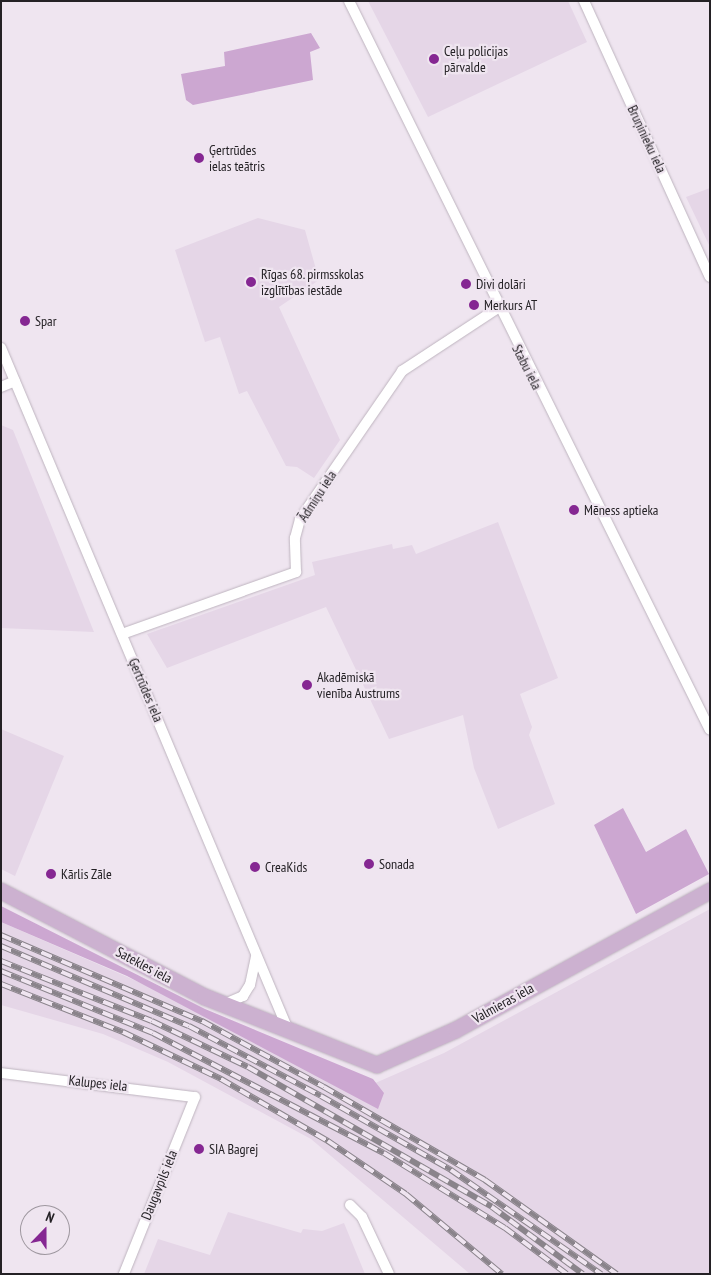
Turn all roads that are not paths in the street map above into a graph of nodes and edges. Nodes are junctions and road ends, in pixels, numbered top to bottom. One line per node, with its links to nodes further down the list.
1 (349, 1): 4 (street, Stabu iela)
2 (584, 1): 3 (street, Bruņinieku iela)
3 (710, 277)
4 (498, 308): 8 (street, Ādmiņu iela); 9 (street, Stabu iela)
5 (1, 348): 6 (street, Ģertrūdes iela)
6 (16, 381): 7 (street); 8 (street, Ģertrūdes iela)
7 (1, 387)
8 (122, 634): 12 (street, Ģertrūdes iela)
9 (710, 730)
10 (1, 891): 13 (main road, Satekles iela)
11 (710, 891): 14 (main road, Valmieras iela)
12 (256, 953): 13 (street); 14 (street, Ģertrūdes iela)
13 (222, 1005): 14 (main road, Satekles iela)
14 (289, 1032)
15 (1, 1073): 16 (street, Kalupes iela)
16 (195, 1097): 18 (street, Daugavpils iela)
17 (350, 1205): 19 (street)
18 (124, 1274)
19 (389, 1274)

